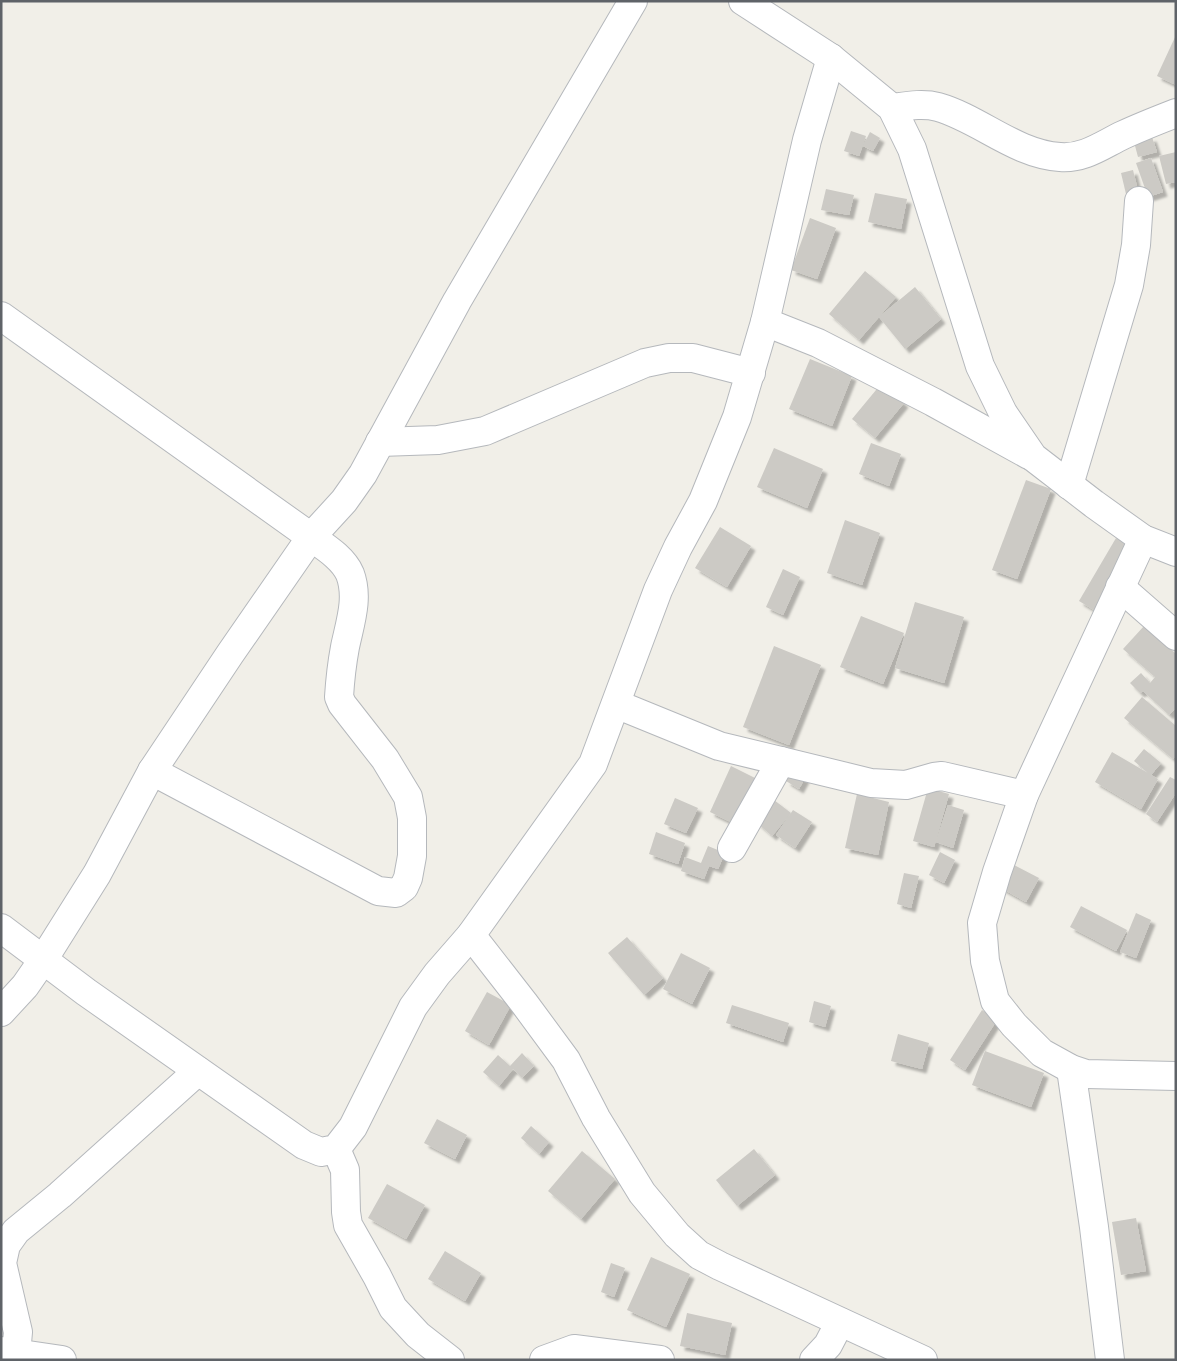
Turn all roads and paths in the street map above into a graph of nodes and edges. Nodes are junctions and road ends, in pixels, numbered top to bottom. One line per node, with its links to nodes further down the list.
1 (633, 1): 10 (street)
2 (742, 1): 3 (street)
3 (831, 58): 4 (street); 8 (street)
4 (892, 108): 5 (street); 11 (street)
5 (1176, 113)
6 (1139, 201): 12 (street)
7 (1, 316): 13 (street)
8 (765, 322): 9 (street); 11 (street)
9 (751, 373): 10 (street); 18 (street)
10 (380, 442): 13 (street)
11 (1033, 457): 12 (street)
12 (1069, 484): 14 (street)
13 (311, 537): 20 (street); 20 (street)
14 (1143, 539): 15 (street); 16 (street)
15 (1176, 552)
16 (1120, 587): 17 (street); 21 (street)
17 (1176, 636)
18 (616, 704): 19 (street); 24 (street)
19 (781, 761): 21 (street); 22 (street)
20 (152, 772): 25 (street)
21 (1024, 795): 27 (street)
22 (732, 848)
23 (1, 928): 25 (street)
24 (471, 936): 30 (street); 31 (street)
25 (43, 960): 26 (street); 28 (street)
26 (1, 1012)
27 (1071, 1069): 29 (street); 39 (street)
28 (198, 1071): 30 (street); 32 (street)
29 (1176, 1076)
30 (336, 1149): 34 (street)
31 (840, 1322): 37 (street); 38 (street)
32 (10, 1355): 33 (street)
33 (62, 1360)
34 (450, 1360)
35 (544, 1360): 36 (street)
36 (660, 1360)
37 (814, 1360)
38 (923, 1360)
39 (1110, 1360)

